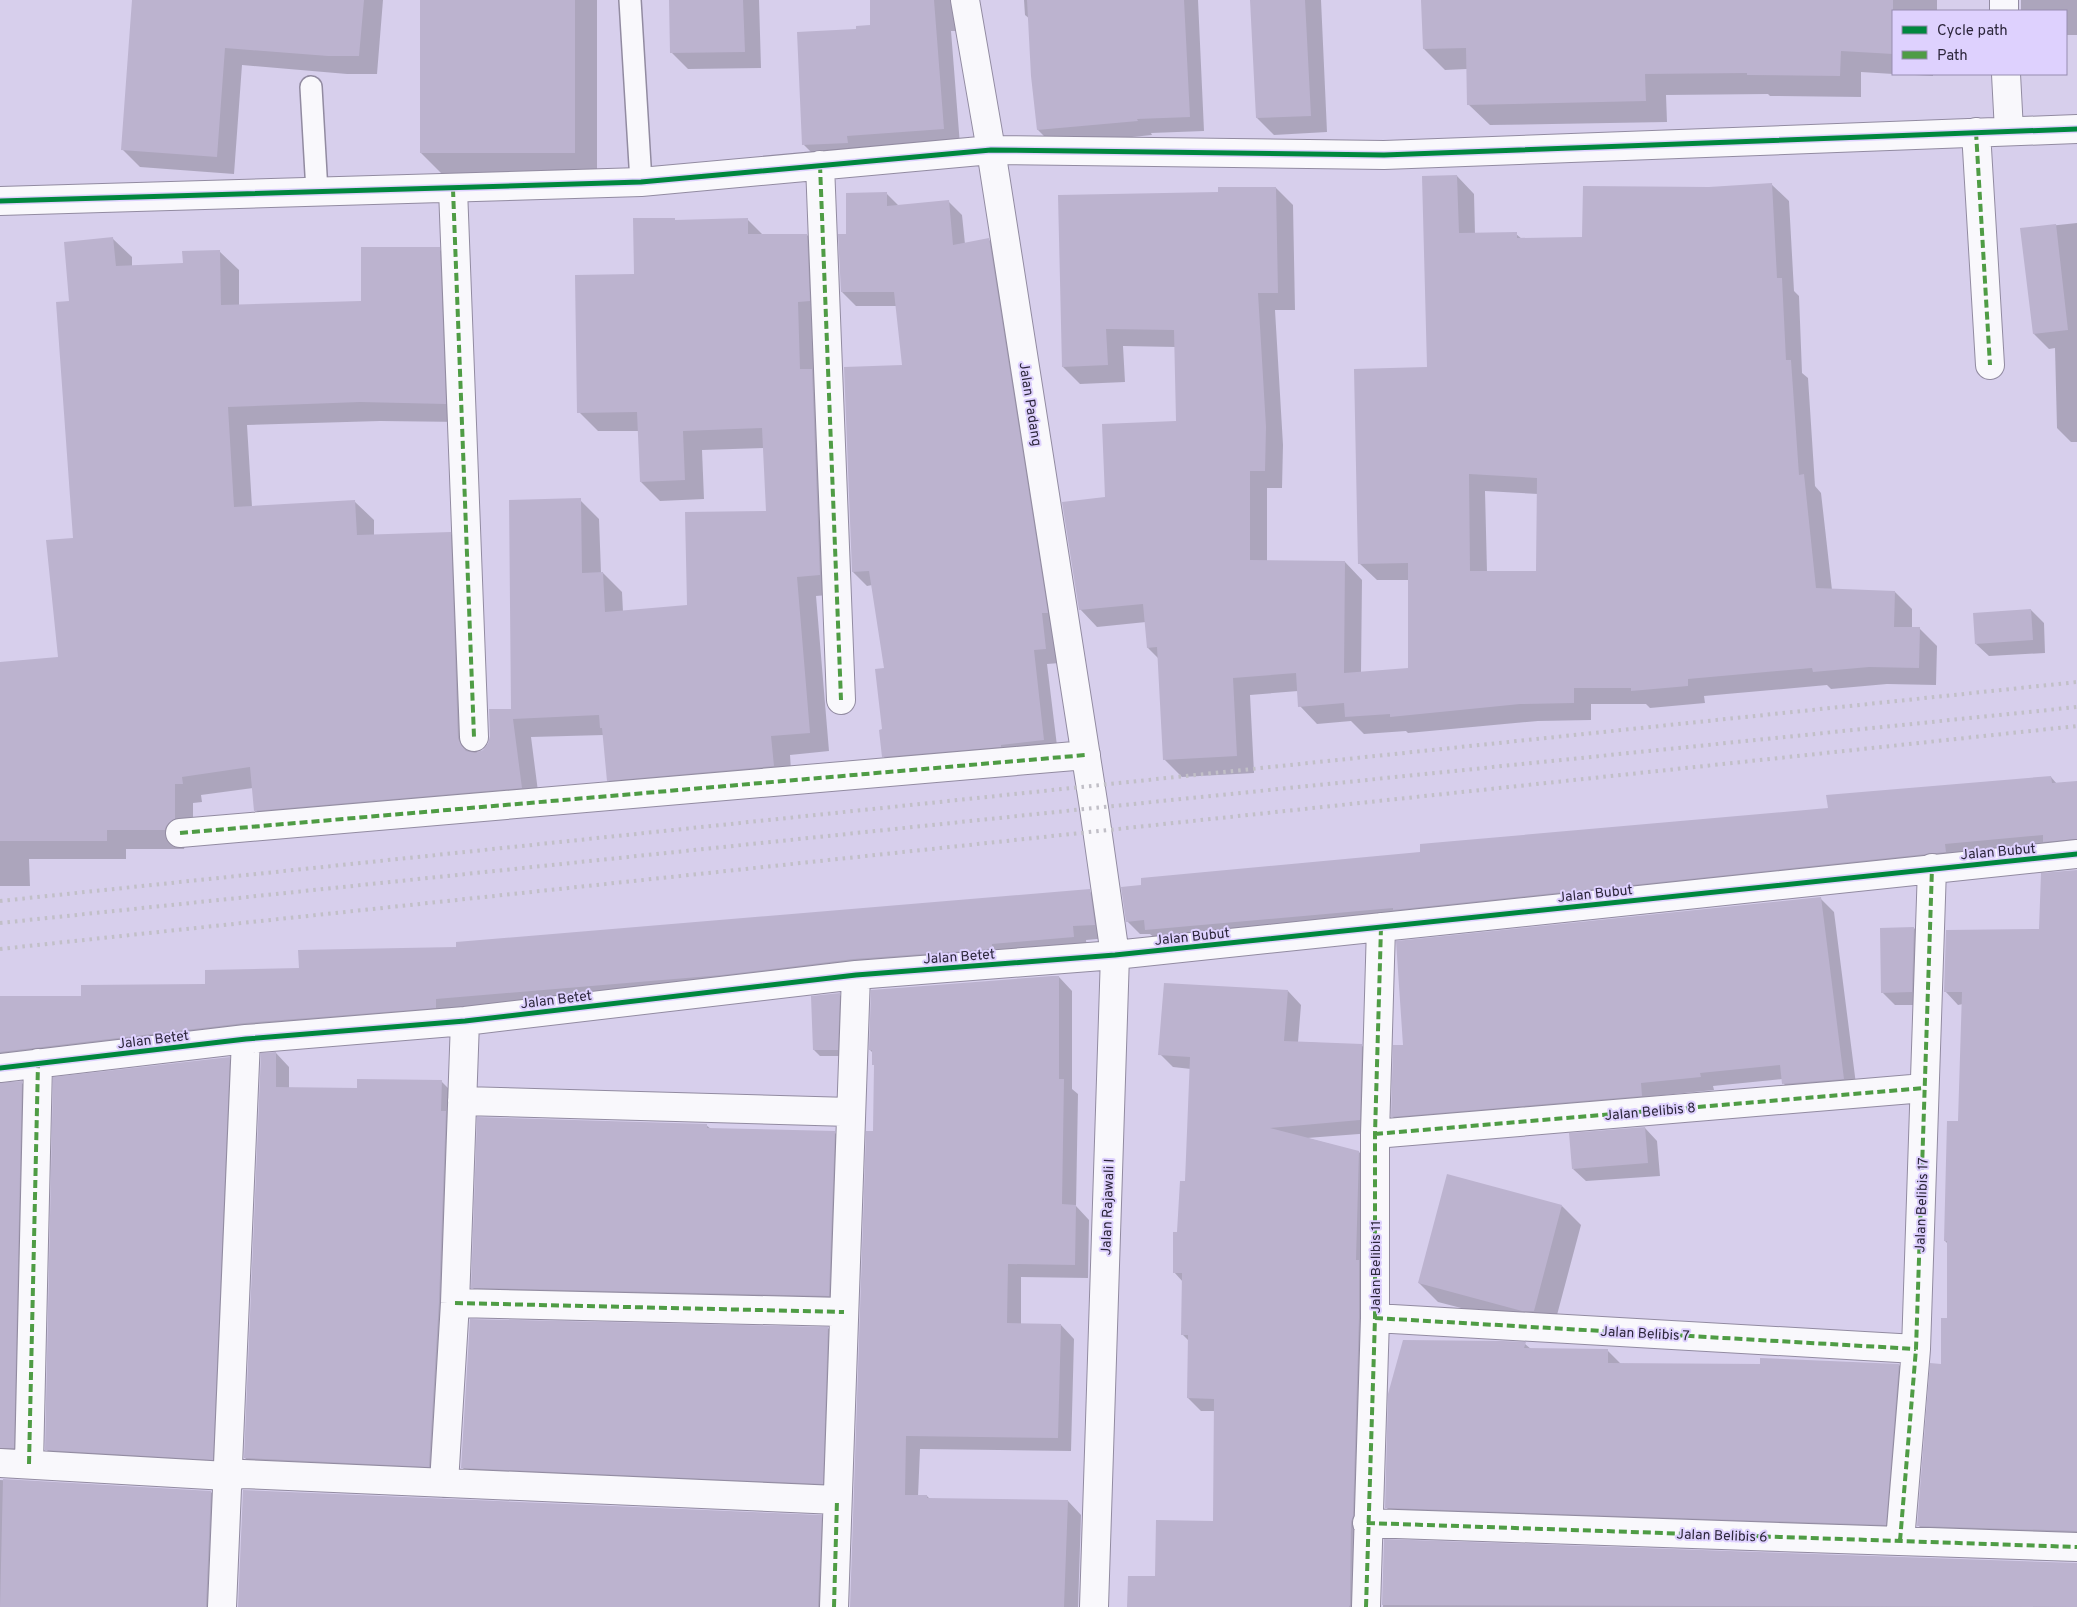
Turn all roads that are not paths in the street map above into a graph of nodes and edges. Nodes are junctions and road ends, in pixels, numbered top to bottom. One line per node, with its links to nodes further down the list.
1 (630, 0): 10 (lane)
2 (964, 0): 8 (street, Jalan Padang)
3 (2006, 75): 6 (street)
4 (311, 87): 12 (lane)
5 (2077, 129): 6 (street)
6 (2009, 131): 7 (street)
7 (1976, 132): 8 (street); 14 (street)
8 (991, 150): 9 (street); 17 (street, Jalan Padang)
9 (820, 165): 10 (street); 15 (street)
10 (641, 182): 11 (street)
11 (453, 189): 12 (street); 16 (street)
12 (317, 192): 13 (street)
13 (0, 201)
14 (1990, 366)
15 (841, 700)
16 (474, 737)
17 (1086, 755): 18 (street, Jalan Padang); 19 (street)
18 (1094, 808): 23 (street, Jalan Rajawali I)
19 (180, 833)
20 (2077, 854): 21 (street, Jalan Bubut)
21 (1932, 868): 22 (street, Jalan Bubut); 29 (street, Jalan Belibis 17)
22 (1381, 927): 23 (street, Jalan Bubut); 32 (street, Jalan Belibis 11)
23 (1115, 955): 24 (street, Jalan Betet); 47 (street, Jalan Rajawali I)
24 (856, 975): 25 (street, Jalan Betet); 31 (street)
25 (465, 1021): 26 (street, Jalan Betet); 30 (street)
26 (246, 1039): 27 (street, Jalan Betet); 39 (street)
27 (38, 1063): 28 (street, Jalan Betet); 38 (street)
28 (0, 1068)
29 (1924, 1088): 32 (street, Jalan Belibis 8); 36 (street, Jalan Belibis 17)
30 (462, 1101): 31 (street); 33 (street)
31 (850, 1112): 34 (street)
32 (1375, 1134): 35 (street, Jalan Belibis 11)
33 (455, 1303): 34 (street); 40 (street)
34 (844, 1312): 41 (street)
35 (1375, 1318): 36 (street, Jalan Belibis 7); 42 (street, Jalan Belibis 11)
36 (1916, 1348): 43 (street, Jalan Belibis 17)
37 (0, 1463): 38 (street)
38 (29, 1464): 39 (street)
39 (227, 1476): 40 (street); 45 (street)
40 (444, 1483): 41 (street)
41 (837, 1500): 46 (street)
42 (1367, 1523): 43 (street, Jalan Belibis 6); 48 (street, Jalan Belibis 11)
43 (1900, 1541): 44 (street, Jalan Belibis 6)
44 (2077, 1547)
45 (222, 1607)
46 (834, 1607)
47 (1094, 1607)
48 (1366, 1607)

